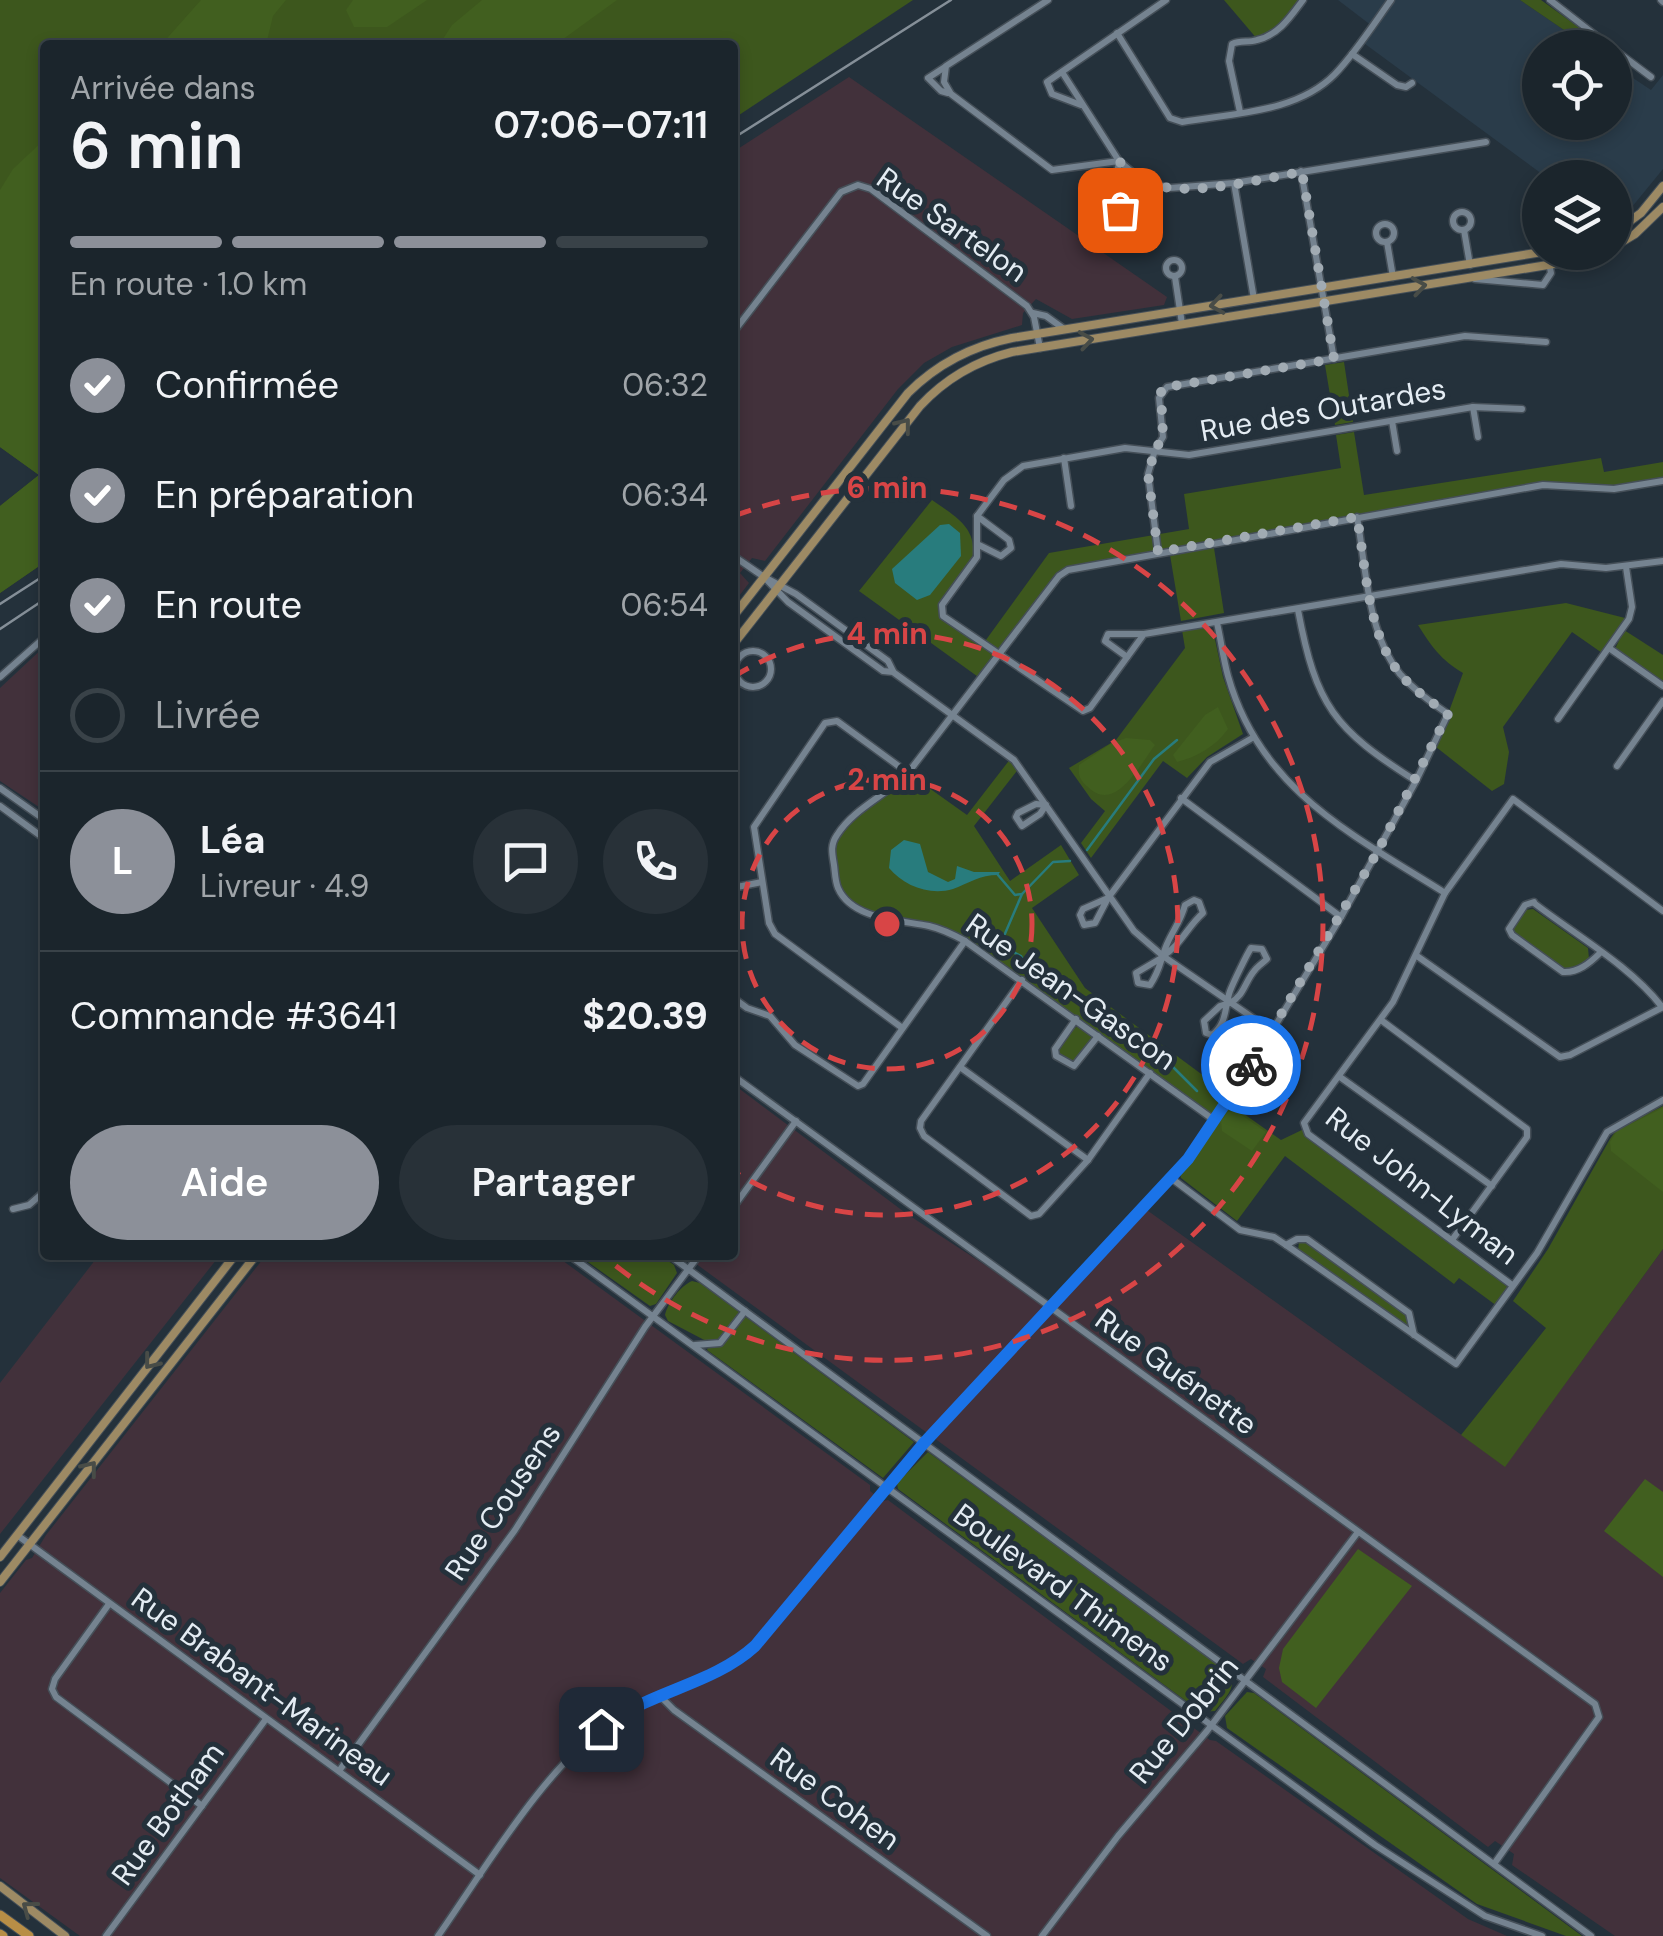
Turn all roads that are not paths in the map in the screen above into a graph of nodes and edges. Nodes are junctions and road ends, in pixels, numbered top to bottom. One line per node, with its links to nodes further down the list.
1 (1048, 0): 10 (street)
2 (1166, 0): 7 (street)
3 (1302, 0): 16 (street)
4 (1391, 0): 8 (street)
5 (1554, 1): 6 (street)
6 (1590, 30)
7 (1117, 33): 11 (street); 16 (street)
8 (1352, 54): 13 (street); 16 (street)
9 (1632, 64): 12 (street)
10 (946, 66): 14 (street); 14 (street)
11 (1062, 72): 15 (street); 15 (street)
12 (1650, 78)
13 (1412, 83)
14 (951, 94): 18 (street)
15 (1082, 106): 18 (street)
16 (1240, 112)
17 (1486, 142): 19 (street)
18 (1119, 161): 20 (street); 22 (street)
19 (1302, 172): 20 (street); 35 (street)
20 (1234, 183): 36 (street)
21 (1663, 186): 24 (main road)
22 (1113, 201)
23 (1663, 207): 26 (main road)
24 (1632, 220)
25 (1464, 230): 29 (street)
26 (1632, 235)
27 (1388, 242): 33 (street)
28 (1522, 256): 29 (main road)
29 (1470, 264): 33 (main road)
30 (1522, 269): 34 (main road)
31 (1550, 270): 34 (street)
32 (1175, 277): 38 (street)
33 (1393, 277): 35 (main road)
34 (1468, 278): 37 (main road, one-way to 34)
35 (1321, 288): 36 (main road); 37 (street)
36 (1254, 300): 38 (main road, one-way to 38)
37 (1323, 302): 40 (main road); 46 (street)
38 (1180, 312): 40 (street); 42 (main road)
39 (1033, 314): 41 (street, Rue Sartelon); 42 (street, Rue Sartelon); 43 (street, Rue Sartelon)
40 (1182, 324): 45 (main road, one-way to 40)
41 (738, 326)
42 (1066, 330): 43 (main road)
43 (1037, 334): 45 (street, Rue Sartelon); 63 (main road)
44 (1546, 342): 46 (street)
45 (1040, 348): 64 (main road, one-way to 45)
46 (1334, 359): 51 (street)
47 (1473, 407): 48 (street, Rue des Outardes); 49 (street, Rue des Outardes); 50 (street)
48 (1522, 409)
49 (1392, 421): 51 (street, Rue des Outardes); 52 (street)
50 (1478, 437)
51 (1155, 450): 53 (street, Rue des Outardes); 59 (street)
52 (1397, 450)
53 (1064, 458): 55 (street); 56 (street, Rue des Outardes)
54 (1663, 482): 57 (street, Rue Jean-Gascon)
55 (1071, 506)
56 (977, 516): 58 (street); 58 (street)
57 (1357, 517): 59 (street, Rue Jean-Gascon); 65 (street)
58 (978, 544): 73 (street)
59 (1158, 552): 73 (street, Rue Jean-Gascon)
60 (738, 558): 63 (street)
61 (1663, 561): 62 (street)
62 (1626, 567): 65 (street); 72 (street)
63 (764, 578): 64 (street); 67 (main road)
64 (778, 588): 70 (main road); 80 (street)
65 (1371, 596): 66 (street); 85 (street)
66 (1298, 609): 68 (street); 85 (street)
67 (738, 610)
68 (1217, 622): 69 (street); 82 (street)
69 (1144, 634): 75 (street); 75 (street)
70 (738, 638)
71 (40, 641): 76 (street)
72 (1609, 648): 78 (street); 81 (street)
73 (999, 654): 75 (street); 80 (street, Rue Jean-Gascon)
74 (738, 656): 77 (street)
75 (1127, 657)
76 (0, 677)
77 (738, 680)
78 (1663, 686)
79 (1663, 700): 83 (street)
80 (954, 716): 84 (street, Rue Jean-Gascon); 88 (street)
81 (1558, 719)
82 (1254, 737): 87 (street); 92 (street)
83 (1617, 766)
84 (908, 773): 93 (street); 99 (street, Rue Jean-Gascon)
85 (1416, 781): 92 (street)
86 (0, 788): 90 (street)
87 (1180, 798): 96 (street); 98 (street)
88 (1046, 805): 88 (street); 96 (street)
89 (0, 806): 91 (street)
90 (40, 816)
91 (40, 834)
92 (1378, 851): 95 (street); 98 (street)
93 (762, 882): 94 (street); 109 (street)
94 (738, 887)
95 (1445, 894): 97 (street); 102 (street)
96 (1108, 898): 96 (street); 101 (street)
97 (1663, 910)
98 (1341, 917): 110 (street)
99 (965, 941): 103 (street, Rue Jean-Gascon); 109 (street)
100 (1600, 952): 100 (street); 106 (street)
101 (1163, 956): 101 (street); 101 (street); 105 (street)
102 (1418, 956): 106 (street); 108 (street)
103 (1022, 980): 107 (street, Rue Jean-Gascon); 112 (street)
104 (738, 1002): 109 (street)
105 (1228, 1003): 105 (street); 105 (street); 110 (street)
106 (1663, 1007)
107 (1076, 1019): 111 (street, Rue Jean-Gascon); 111 (street)
108 (1380, 1020): 114 (street); 121 (street)
109 (902, 1028)
110 (1272, 1031): 117 (street)
111 (1098, 1036): 113 (street, Rue Jean-Gascon)
112 (960, 1068): 119 (street); 119 (street)
113 (1150, 1074): 117 (street, Rue Jean-Gascon); 119 (street)
114 (1340, 1077): 121 (street); 125 (street, Rue John-Lyman)
115 (738, 1079): 118 (street, Rue Guénette)
116 (1663, 1100): 133 (street)
117 (1214, 1120): 120 (street)
118 (796, 1121): 123 (street); 134 (street, Rue Guénette)
119 (1088, 1160)
120 (1171, 1178): 126 (street); 134 (street)
121 (1492, 1186): 125 (street)
122 (40, 1195): 124 (street)
123 (738, 1201)
124 (13, 1209)
125 (1452, 1240): 133 (street, Rue John-Lyman)
126 (1286, 1244): 137 (street); 137 (street)
127 (231, 1260): 142 (main road, one-way to 142)
128 (252, 1260): 143 (main road, one-way to 128)
129 (576, 1260): 136 (street, Boulevard Thimens)
130 (675, 1260): 132 (street, Boulevard Thimens)
131 (695, 1260): 132 (street, Rue Cousens)
132 (688, 1270): 135 (street, Boulevard Thimens); 136 (street, Rue Cousens)
133 (1512, 1285): 137 (street)
134 (1051, 1308): 139 (street); 141 (street, Rue Guénette)
135 (745, 1312): 138 (street); 139 (street, Boulevard Thimens)
136 (653, 1316): 138 (street, Boulevard Thimens); 151 (street, Rue Cousens)
137 (1414, 1335)
138 (693, 1345): 140 (street, Boulevard Thimens)
139 (924, 1443): 140 (street); 147 (street, Boulevard Thimens)
140 (886, 1487): 148 (street); 150 (street, Boulevard Thimens)
141 (1358, 1532): 147 (street, Rue Dobrin); 153 (street, Rue Guénette)
142 (17, 1535): 143 (street, Rue Brabant-Marineau); 144 (main road)
143 (29, 1544): 145 (main road); 146 (street, Rue Brabant-Marineau)
144 (0, 1557)
145 (0, 1582)
146 (110, 1604): 149 (street, Rue Brabant-Marineau); 152 (street)
147 (1246, 1680): 150 (street, Rue Dobrin); 153 (street, Boulevard Thimens)
148 (660, 1695): 154 (street); 162 (street, Rue Cohen)
149 (266, 1718): 151 (street, Rue Brabant-Marineau); 152 (street, Rue Botham)
150 (1212, 1724): 163 (street, Rue Dobrin); 164 (street, Boulevard Thimens)
151 (339, 1771): 154 (street, Rue Brabant-Marineau)
152 (202, 1806): 160 (street, Rue Botham)
153 (1494, 1864): 165 (street, Boulevard Thimens)
154 (480, 1875): 161 (street)
155 (0, 1886): 159 (main road, one-way to 155)
156 (0, 1906): 158 (highway)
157 (0, 1916): 158 (highway)
158 (26, 1934)
159 (65, 1936)
160 (106, 1936)
161 (438, 1936)
162 (987, 1936)
163 (1042, 1936)
164 (1542, 1936)
165 (1591, 1936)

